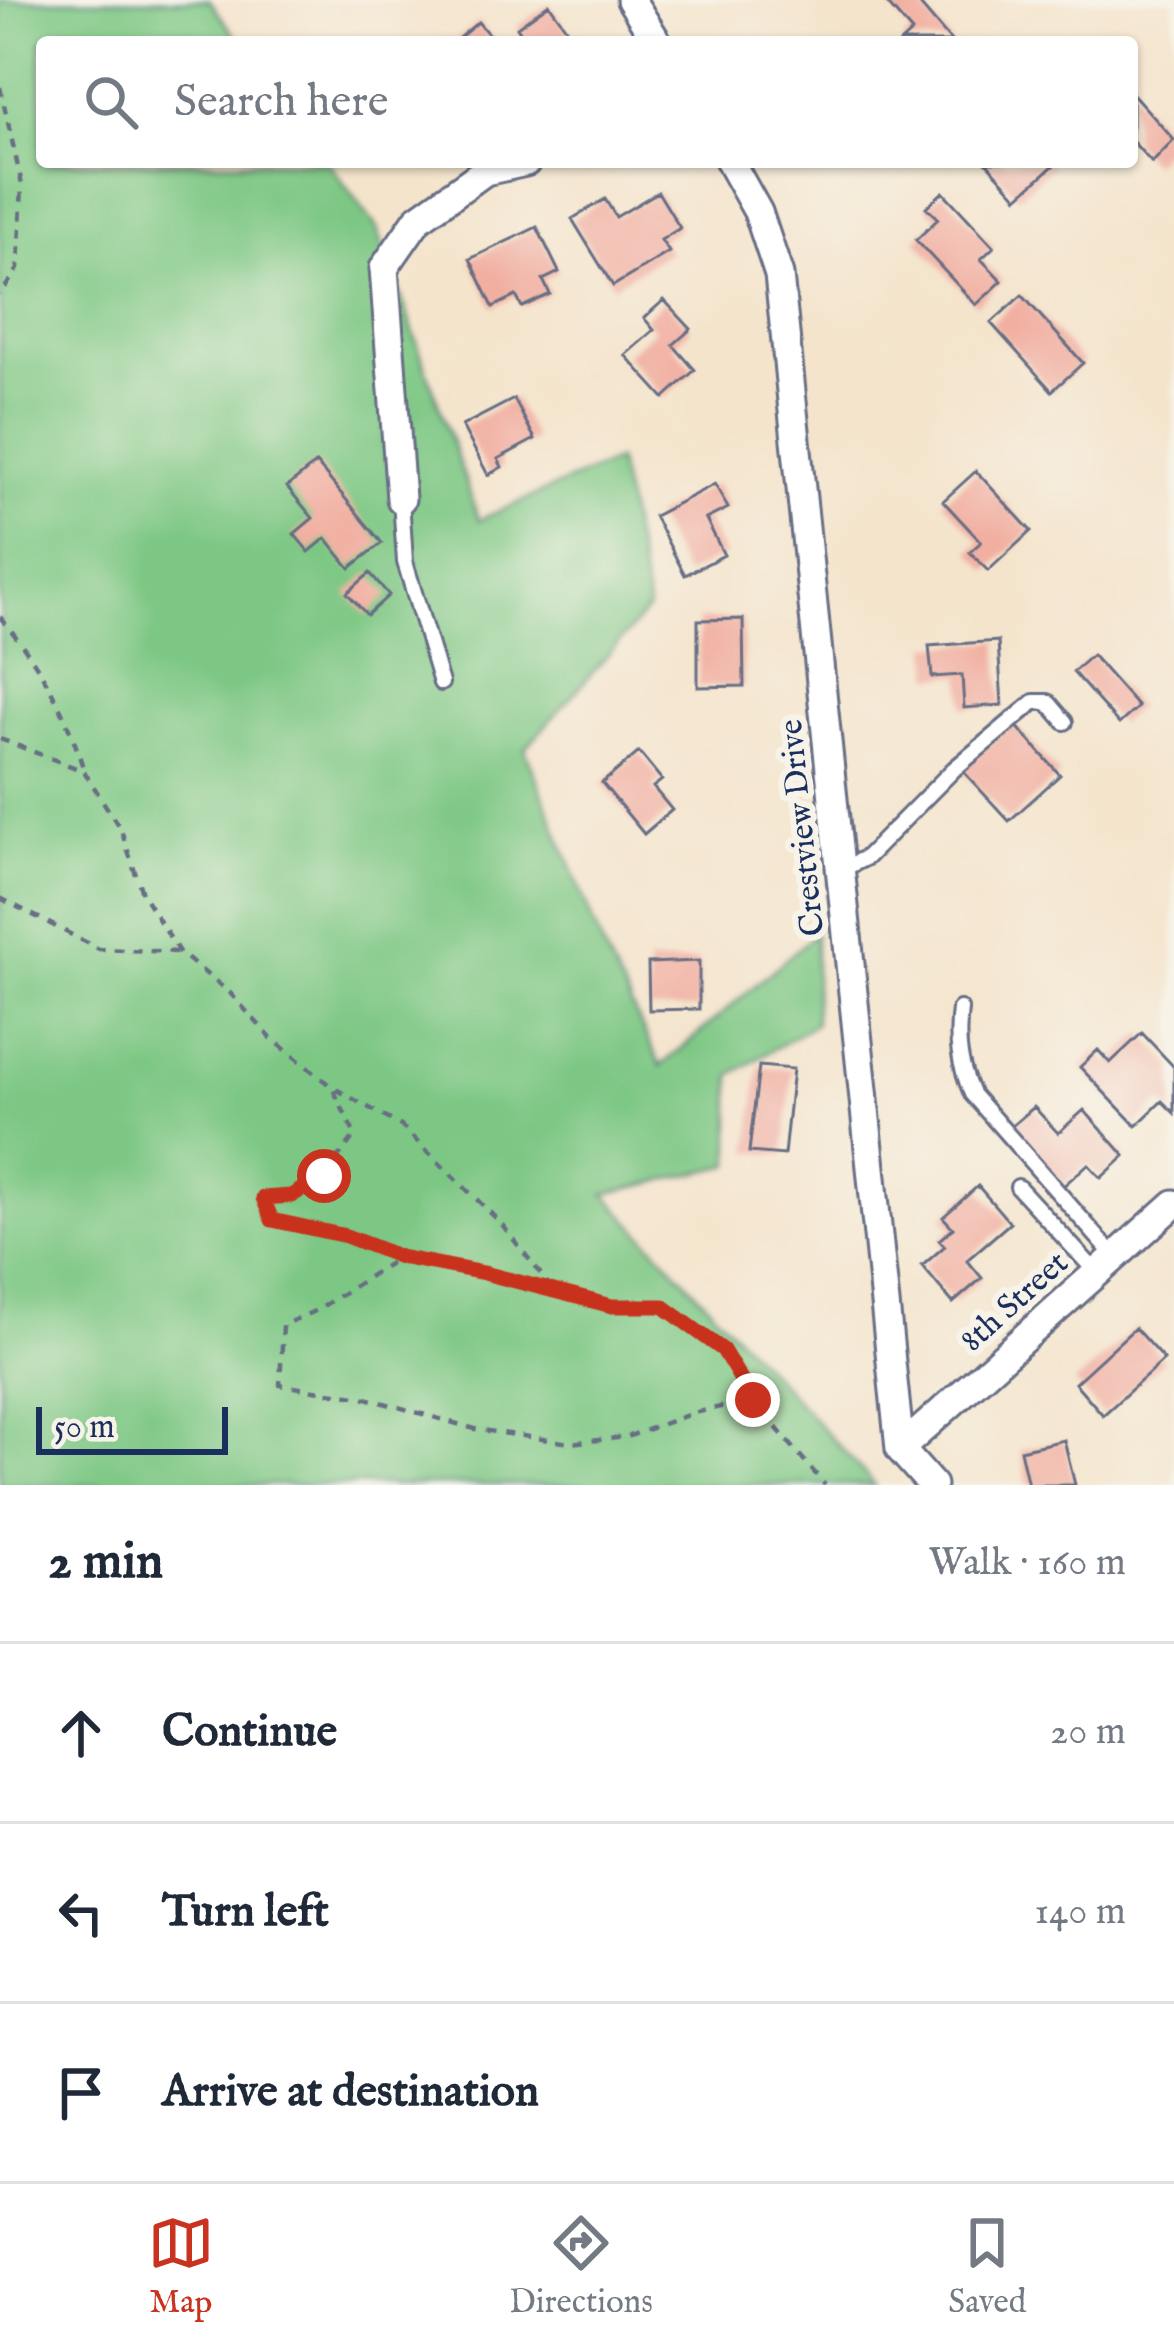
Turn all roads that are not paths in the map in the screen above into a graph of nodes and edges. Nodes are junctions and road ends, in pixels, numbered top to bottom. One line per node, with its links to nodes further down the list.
1 (631, 0): 2 (street)
2 (653, 36)
3 (499, 168): 5 (street)
4 (733, 168): 8 (street, Crestview Drive)
5 (401, 499): 6 (lane)
6 (442, 682)
7 (1065, 722): 8 (lane)
8 (841, 870): 13 (street, Crestview Drive)
9 (960, 1009): 12 (lane)
10 (1018, 1187): 12 (lane)
11 (1174, 1204): 12 (street, 8th Street)
12 (1106, 1265): 13 (street, 8th Street)
13 (901, 1449): 14 (street)
14 (932, 1485)

